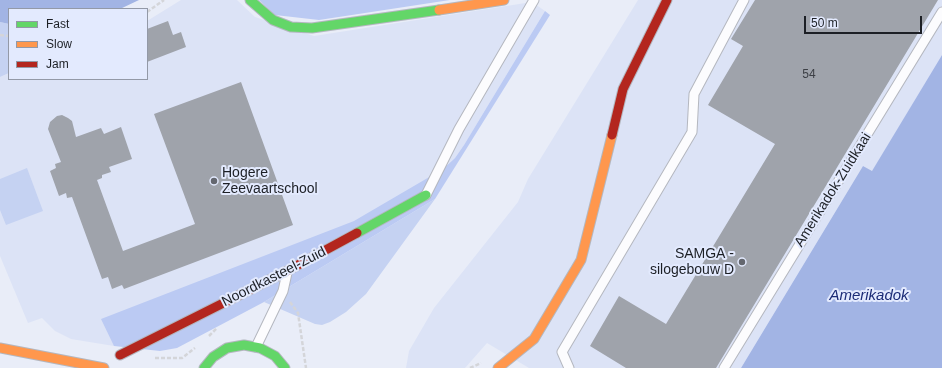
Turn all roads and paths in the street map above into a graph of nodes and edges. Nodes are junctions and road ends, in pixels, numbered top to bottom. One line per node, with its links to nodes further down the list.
1 (164, 0): 7 (path)
2 (250, 0): 3 (main road)
3 (504, 0)
4 (534, 0): 9 (lane)
5 (667, 0): 19 (main road)
6 (744, 0): 20 (lane)
7 (148, 11)
8 (942, 12): 21 (lane, Amerikadok-Zuidkaai)
9 (426, 195): 10 (main road, Noordkasteel-Zuid)
10 (287, 271): 11 (lane); 13 (main road, Noordkasteel-Zuid)
11 (256, 347): 16 (main road); 17 (main road)
12 (0, 348): 15 (main road)
13 (120, 355)
14 (482, 363): 18 (path)
15 (104, 368)
16 (204, 368)
17 (285, 368)
18 (470, 368)
19 (498, 368)
20 (569, 368)
21 (724, 368)

